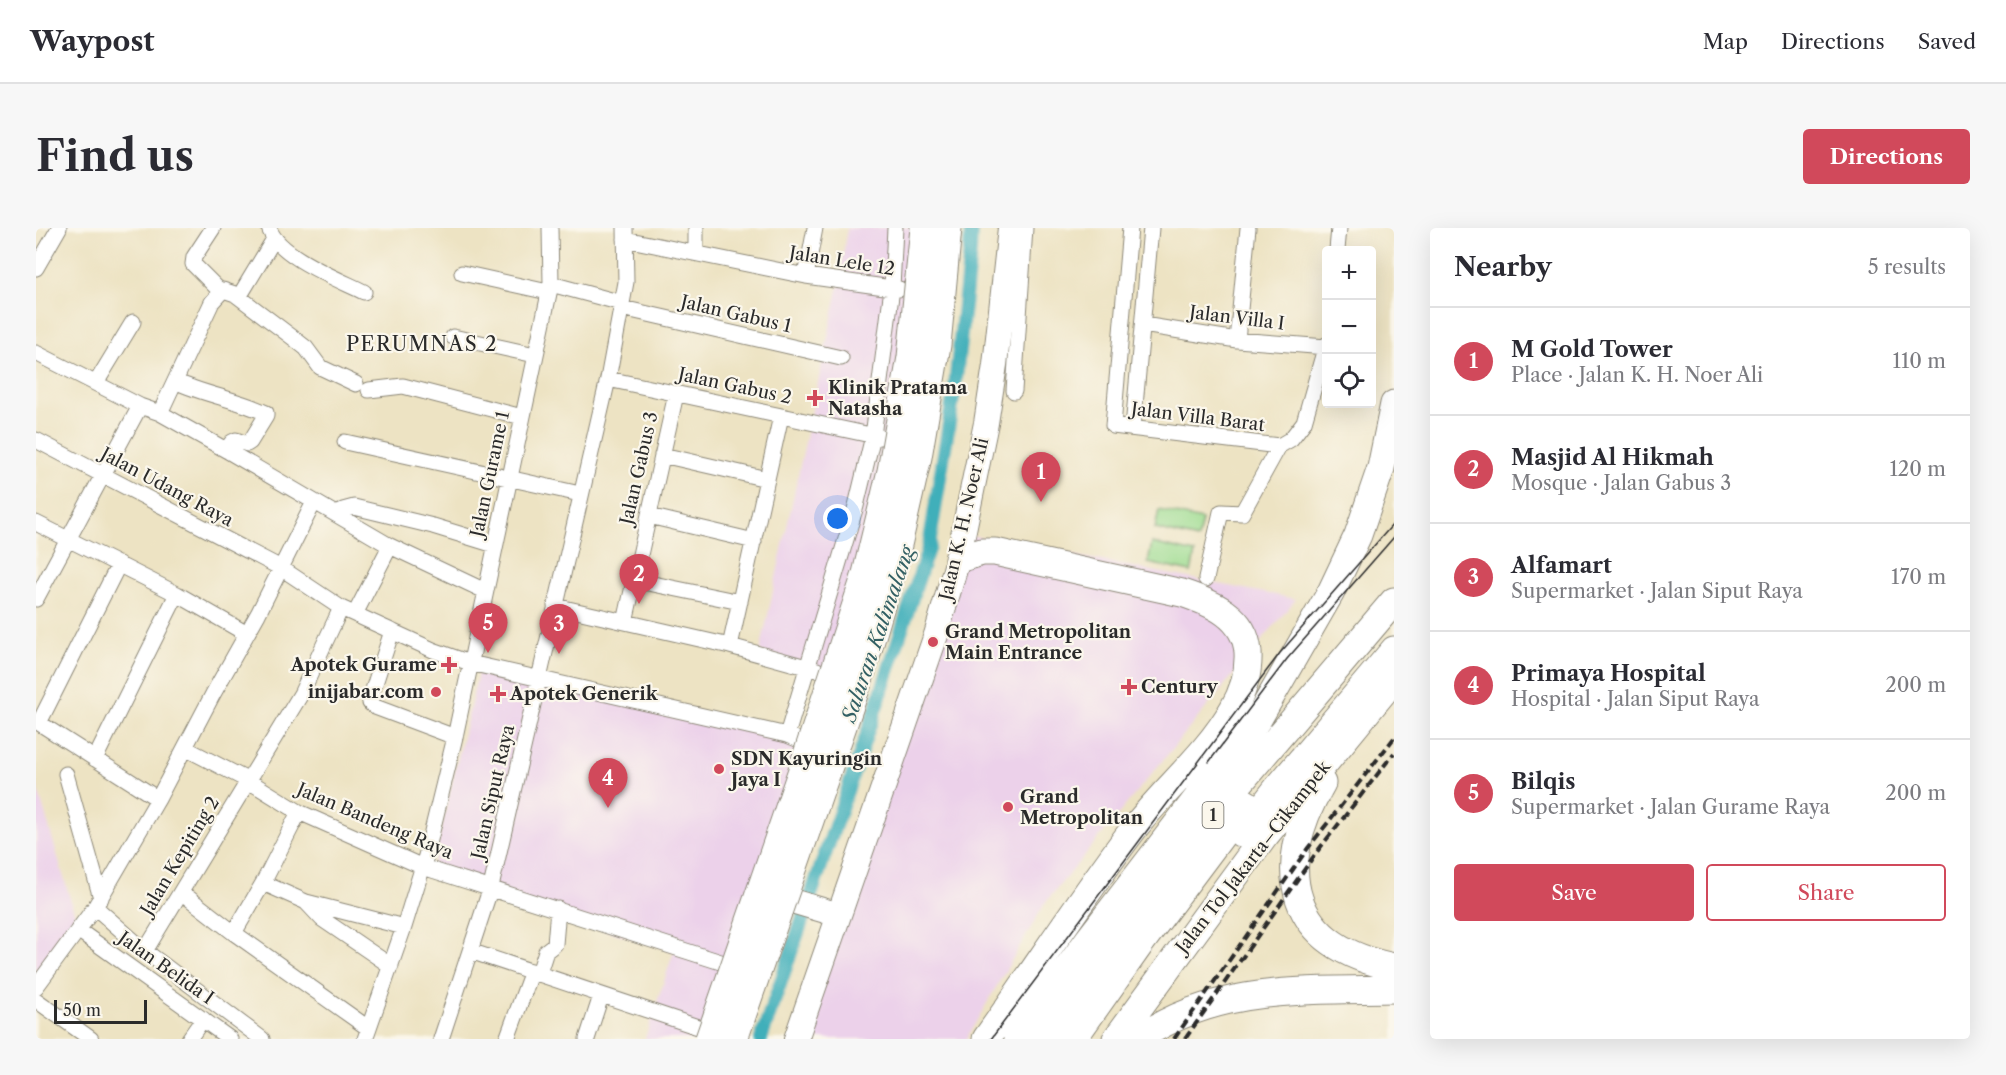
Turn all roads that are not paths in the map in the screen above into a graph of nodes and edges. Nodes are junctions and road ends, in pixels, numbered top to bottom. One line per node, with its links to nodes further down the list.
1 (59, 228): 18 (street)
2 (213, 228): 26 (street)
3 (550, 228): 24 (street, Jalan Gurame 1)
4 (696, 228): 20 (street)
5 (815, 228): 23 (street)
6 (895, 228): 25 (street)
7 (917, 228): 25 (main road)
8 (924, 228): 126 (highway, bridge)
9 (948, 228): 134 (highway, bridge)
10 (1010, 228): 70 (main road, Jalan K. H. Noer Ali)
11 (1025, 228): 44 (street)
12 (1130, 228): 51 (street, Jalan Villa Barat)
13 (1151, 228): 31 (street)
14 (1248, 228): 33 (street)
15 (1339, 228): 19 (street)
16 (625, 233): 20 (street, Jalan Lele 12); 29 (street, Jalan Siput Raya)
17 (272, 234): 27 (street); 28 (street)
18 (42, 245): 21 (street)
19 (1337, 246)
20 (696, 253): 23 (street, Jalan Lele 12)
21 (36, 268)
22 (462, 273): 24 (street, Jalan Gabus 1)
23 (806, 276): 25 (street, Jalan Lele 12)
24 (550, 288): 29 (street, Jalan Gabus 1); 37 (street, Jalan Gurame 1)
25 (902, 289): 38 (main road); 40 (street)
26 (220, 292): 28 (street); 42 (street)
27 (364, 292)
28 (238, 297): 50 (street)
29 (622, 306): 39 (street, Jalan Gabus 1); 41 (street, Jalan Siput Raya)
30 (133, 322): 43 (street)
31 (1143, 325): 33 (street, Jalan Villa I); 51 (street)
32 (453, 337): 37 (street)
33 (1237, 340): 34 (street, Jalan Villa I)
34 (1322, 346)
35 (36, 353): 43 (street)
36 (1324, 354): 55 (street, Jalan Villa Barat)
37 (535, 356): 50 (street, Jalan Gurame 1)
38 (904, 356): 40 (street); 52 (main road)
39 (841, 358)
40 (881, 365): 52 (street)
41 (608, 379): 45 (street, Jalan Gabus 2); 61 (street, Jalan Siput Raya)
42 (175, 381): 48 (street); 56 (street)
43 (96, 383): 47 (street)
44 (1014, 391)
45 (676, 394): 49 (street, Jalan Gabus 2); 57 (street, Jalan Gabus 3)
46 (1394, 405): 137 (highway)
47 (140, 406): 48 (street); 58 (street)
48 (159, 413): 56 (street)
49 (781, 416): 52 (street, Jalan Gabus 2); 60 (street)
50 (522, 417): 59 (street, Jalan Gurame 1)
51 (1132, 428): 55 (street, Jalan Villa Barat)
52 (882, 437): 89 (main road)
53 (36, 440): 58 (street, Jalan Udang Raya)
54 (345, 442): 59 (street)
55 (1278, 446): 73 (street)
56 (226, 450): 62 (street)
57 (662, 455): 60 (street); 64 (street, Jalan Gabus 3)
58 (104, 476): 66 (street); 72 (street, Jalan Udang Raya)
59 (509, 478): 61 (street); 68 (street, Jalan Gurame 1)
60 (767, 479): 67 (street)
61 (580, 494): 80 (street, Jalan Siput Raya)
62 (314, 502): 63 (street); 72 (street)
63 (337, 514): 68 (street); 69 (street)
64 (649, 516): 67 (street); 74 (street, Jalan Gabus 3)
65 (36, 523): 66 (street)
66 (69, 541): 71 (street); 77 (street)
67 (753, 541): 79 (street)
68 (495, 545): 75 (street, Jalan Gurame 1)
69 (390, 546): 75 (street); 81 (street, Jalan Kepiting 2)
70 (958, 559): 110 (main road, Jalan K. H. Noer Ali); 136 (highway)
71 (119, 564): 76 (street); 93 (street)
72 (281, 568): 81 (street, Jalan Udang Raya); 85 (street)
73 (1206, 579)
74 (634, 580): 79 (street); 83 (street, Jalan Gabus 3)
75 (485, 591): 88 (street, Jalan Gurame 1)
76 (177, 594): 85 (street); 97 (street)
77 (36, 599)
78 (1394, 601): 138 (highway, 1)
79 (740, 602): 86 (street)
80 (555, 606): 83 (street); 90 (street, Jalan Siput Raya)
81 (348, 611): 84 (street, Jalan Udang Raya); 99 (street, Jalan Kepiting 2)
82 (1394, 621): 139 (highway, 1)
83 (625, 622): 86 (street)
84 (392, 631): 88 (street, Jalan Udang Raya); 94 (street)
85 (247, 634): 96 (street)
86 (730, 646): 89 (street)
87 (1394, 650): 140 (highway, 1)
88 (470, 663): 90 (street, Jalan Udang Raya); 94 (street, Jalan Gurame 1)
89 (818, 670): 95 (main road)
90 (539, 678): 95 (street, Jalan Udang Raya); 105 (street, Jalan Siput Raya)
91 (1394, 679): 92 (highway, Jalan Tol Jakarta–Cikampek)
92 (1360, 721): 118 (highway); 141 (highway, Jalan Tol Jakarta–Cikampek)
93 (38, 722): 97 (street)
94 (455, 737): 102 (street, Jalan Gurame 1)
95 (795, 738): 104 (main road)
96 (185, 748): 99 (street, Jalan Bandeng Raya); 100 (street)
97 (95, 759): 100 (street)
98 (66, 774): 108 (street)
99 (247, 780): 101 (street, Jalan Bandeng Raya); 106 (street, Jalan Kepiting 2)
100 (158, 800): 108 (street)
101 (299, 812): 102 (street, Jalan Bandeng Raya); 103 (street)
102 (423, 867): 105 (street, Jalan Bandeng Raya); 111 (street, Jalan Gurame 1)
103 (263, 883): 107 (street); 113 (street)
104 (755, 885): 110 (main road); 116 (main road)
105 (491, 887): 109 (street, Jalan Bandeng Raya); 115 (street, Jalan Siput Raya)
106 (181, 892): 113 (street); 114 (street, Jalan Kepiting 2)
107 (306, 902): 111 (street); 117 (street)
108 (96, 905): 112 (street); 114 (street)
109 (558, 909): 116 (street, Jalan Bandeng Raya); 119 (street)
110 (834, 910): 135 (main road, Jalan K. H. Noer Ali)
111 (404, 927): 117 (street, Jalan Gurame 1)
112 (80, 929): 120 (street); 124 (street, Jalan Belida I)
113 (234, 933): 125 (street)
114 (145, 951): 130 (street)
115 (470, 951): 119 (street); 131 (street, Jalan Siput Raya)
116 (730, 965): 126 (main road)
117 (391, 966): 125 (street, Jalan Gurame 1)
118 (1394, 967)
119 (536, 972): 122 (street); 132 (street)
120 (36, 987)
121 (1394, 989): 142 (highway)
122 (601, 996): 126 (street); 133 (street)
123 (36, 1000): 127 (street)
124 (203, 1019): 128 (street); 129 (street, Jalan Belida I)
125 (366, 1033)
126 (706, 1036)
127 (91, 1039)
128 (189, 1039)
129 (230, 1039)
130 (262, 1039)
131 (441, 1039)
132 (507, 1039)
133 (587, 1039)
134 (734, 1039)
135 (796, 1039)
136 (986, 1039)
137 (1017, 1039)
138 (1044, 1039)
139 (1073, 1039)
140 (1090, 1039)
141 (1116, 1039)
142 (1138, 1039)

